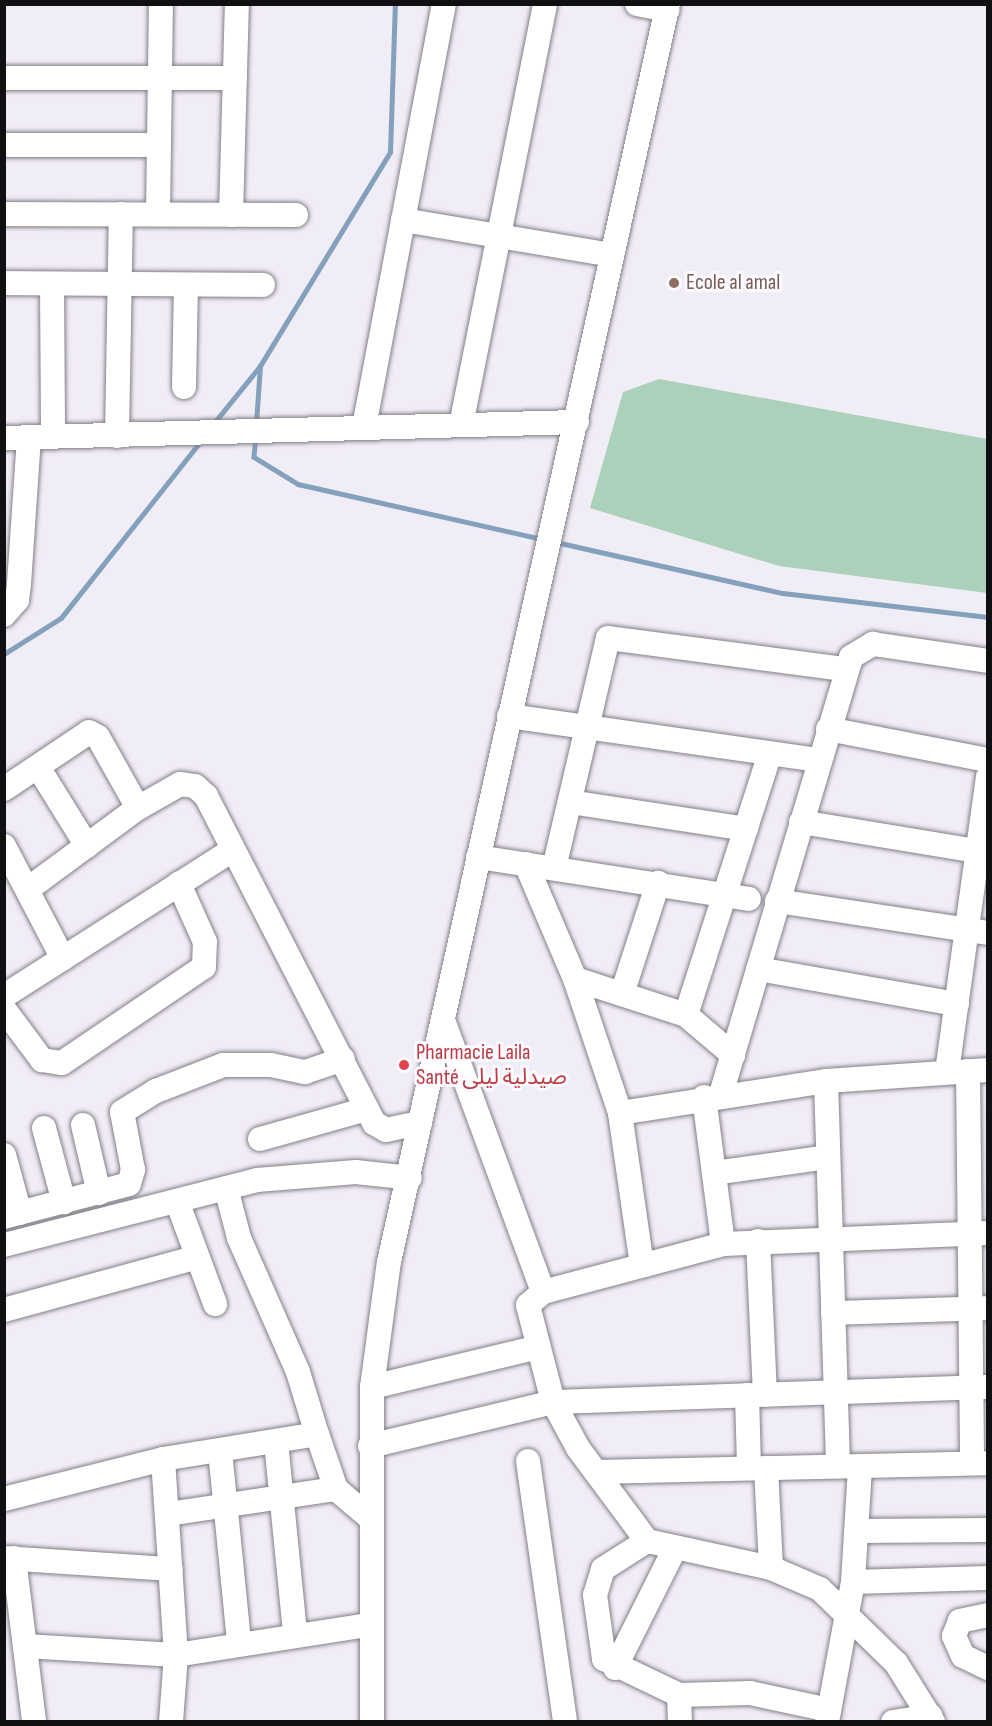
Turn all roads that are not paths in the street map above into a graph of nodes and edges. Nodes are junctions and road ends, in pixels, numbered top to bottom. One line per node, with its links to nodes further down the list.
1 (160, 4): 8 (street)
2 (237, 4): 9 (street)
3 (444, 4): 17 (street)
4 (545, 4): 18 (street)
5 (637, 4): 6 (street)
6 (667, 7): 19 (street)
7 (4, 78): 8 (street)
8 (160, 78): 9 (street); 11 (street)
9 (235, 78): 15 (street)
10 (4, 145): 11 (street)
11 (159, 145): 14 (street)
12 (4, 214): 13 (street)
13 (122, 214): 14 (street); 22 (street)
14 (158, 214): 15 (street)
15 (231, 215): 16 (street)
16 (296, 215)
17 (403, 220): 18 (street); 28 (street)
18 (499, 236): 19 (street); 27 (street)
19 (612, 255): 26 (street)
20 (4, 283): 21 (street)
21 (52, 284): 22 (street); 30 (street)
22 (120, 284): 23 (street); 29 (street)
23 (186, 285): 24 (street); 25 (street)
24 (263, 285)
25 (184, 387)
26 (578, 422): 27 (street); 36 (street)
27 (461, 425): 28 (street)
28 (364, 427): 29 (street)
29 (117, 436): 30 (street)
30 (53, 437): 32 (street)
31 (4, 438): 32 (street)
32 (29, 438): 33 (street)
33 (4, 615)
34 (987, 661): 35 (street)
35 (845, 669): 37 (street); 38 (street)
36 (509, 716): 37 (street); 53 (street)
37 (587, 727): 39 (street); 45 (street)
38 (828, 729): 40 (street); 41 (street)
39 (770, 754): 40 (street); 48 (street)
40 (819, 760): 47 (street)
41 (987, 760)
42 (38, 766): 44 (street); 46 (street); 50 (street)
43 (987, 777): 52 (street)
44 (4, 789)
45 (570, 802): 48 (street); 55 (street)
46 (138, 808): 50 (street); 51 (street)
47 (801, 822): 52 (street); 61 (street)
48 (746, 830): 59 (street)
49 (4, 846): 58 (street)
50 (87, 846): 58 (street)
51 (232, 850): 57 (street); 73 (street)
52 (982, 852): 62 (street)
53 (478, 857): 54 (street); 71 (street)
54 (526, 864): 55 (street); 65 (street)
55 (554, 868): 56 (street)
56 (658, 883): 59 (street); 66 (street)
57 (179, 884): 63 (street); 69 (street)
58 (28, 889): 63 (street)
59 (725, 894): 60 (street); 70 (street)
60 (749, 899)
61 (777, 901): 62 (street); 64 (street)
62 (977, 931): 68 (street)
63 (63, 959): 67 (street)
64 (758, 969): 68 (street); 72 (street)
65 (575, 979): 66 (street); 78 (street)
66 (622, 994): 70 (street)
67 (4, 996)
68 (957, 1004): 74 (street)
69 (4, 1009)
70 (686, 1015): 72 (street)
71 (443, 1020): 79 (street); 99 (street)
72 (733, 1055): 76 (street)
73 (343, 1059): 77 (street); 88 (street)
74 (968, 1071): 75 (street); 92 (street)
75 (826, 1081): 76 (street); 84 (street)
76 (713, 1096): 78 (street); 85 (street)
77 (367, 1109): 79 (street); 82 (street)
78 (620, 1113): 98 (street)
79 (420, 1123): 86 (street)
80 (82, 1125): 88 (street)
81 (44, 1128): 90 (street)
82 (260, 1139)
83 (4, 1155): 91 (street)
84 (828, 1157): 85 (street); 93 (street)
85 (714, 1173): 95 (street)
86 (410, 1178): 87 (street); 105 (street)
87 (225, 1188): 89 (street); 110 (street)
88 (99, 1193): 90 (street)
89 (177, 1201): 96 (street); 97 (street)
90 (64, 1202): 91 (street)
91 (12, 1215)
92 (979, 1233): 93 (street); 101 (street)
93 (831, 1238): 94 (street); 103 (street)
94 (758, 1241): 95 (street); 108 (street)
95 (723, 1244): 98 (street)
96 (4, 1245)
97 (194, 1258): 100 (street); 102 (street)
98 (642, 1265): 99 (street)
99 (543, 1292): 104 (street)
100 (215, 1304)
101 (979, 1309): 103 (street); 106 (street)
102 (4, 1311)
103 (833, 1313): 107 (street)
104 (538, 1347): 105 (street); 109 (street)
105 (372, 1387): 112 (street)
106 (979, 1387): 107 (street); 116 (street)
107 (836, 1392): 108 (street); 117 (street)
108 (756, 1395): 109 (street); 118 (street)
109 (553, 1402): 112 (street); 119 (street)
110 (317, 1434): 111 (street); 120 (street)
111 (276, 1442): 113 (street); 122 (street)
112 (370, 1446): 125 (street)
113 (220, 1451): 114 (street); 123 (street)
114 (163, 1459): 121 (street); 124 (street)
115 (528, 1461): 150 (street)
116 (980, 1463): 117 (street)
117 (849, 1466): 118 (street); 127 (street)
118 (758, 1468): 119 (street); 131 (street)
119 (596, 1472): 128 (street)
120 (336, 1489): 122 (street); 125 (street)
121 (4, 1499)
122 (282, 1500): 123 (street); 138 (street)
123 (227, 1509): 124 (street); 139 (street)
124 (168, 1514): 132 (street)
125 (369, 1517): 137 (street)
126 (987, 1530): 127 (street)
127 (858, 1531): 134 (street)
128 (647, 1541): 129 (street); 142 (street)
129 (674, 1550): 131 (street); 142 (street)
130 (9, 1558): 132 (street); 140 (street)
131 (771, 1568): 135 (street)
132 (171, 1569): 141 (street)
133 (987, 1578): 134 (street)
134 (853, 1582): 135 (street)
135 (846, 1610): 145 (street); 146 (street)
136 (987, 1615): 143 (street)
137 (368, 1625): 138 (street); 149 (street)
138 (296, 1633): 139 (street)
139 (239, 1643): 141 (street)
140 (25, 1646): 141 (street); 147 (street)
141 (177, 1655): 148 (street)
142 (615, 1668): 144 (street)
143 (987, 1668)
144 (679, 1695): 145 (street); 151 (street)
145 (828, 1716)
146 (932, 1719): 152 (street)
147 (34, 1722)
148 (171, 1722)
149 (372, 1722)
150 (565, 1722)
151 (680, 1722)
152 (893, 1722)

